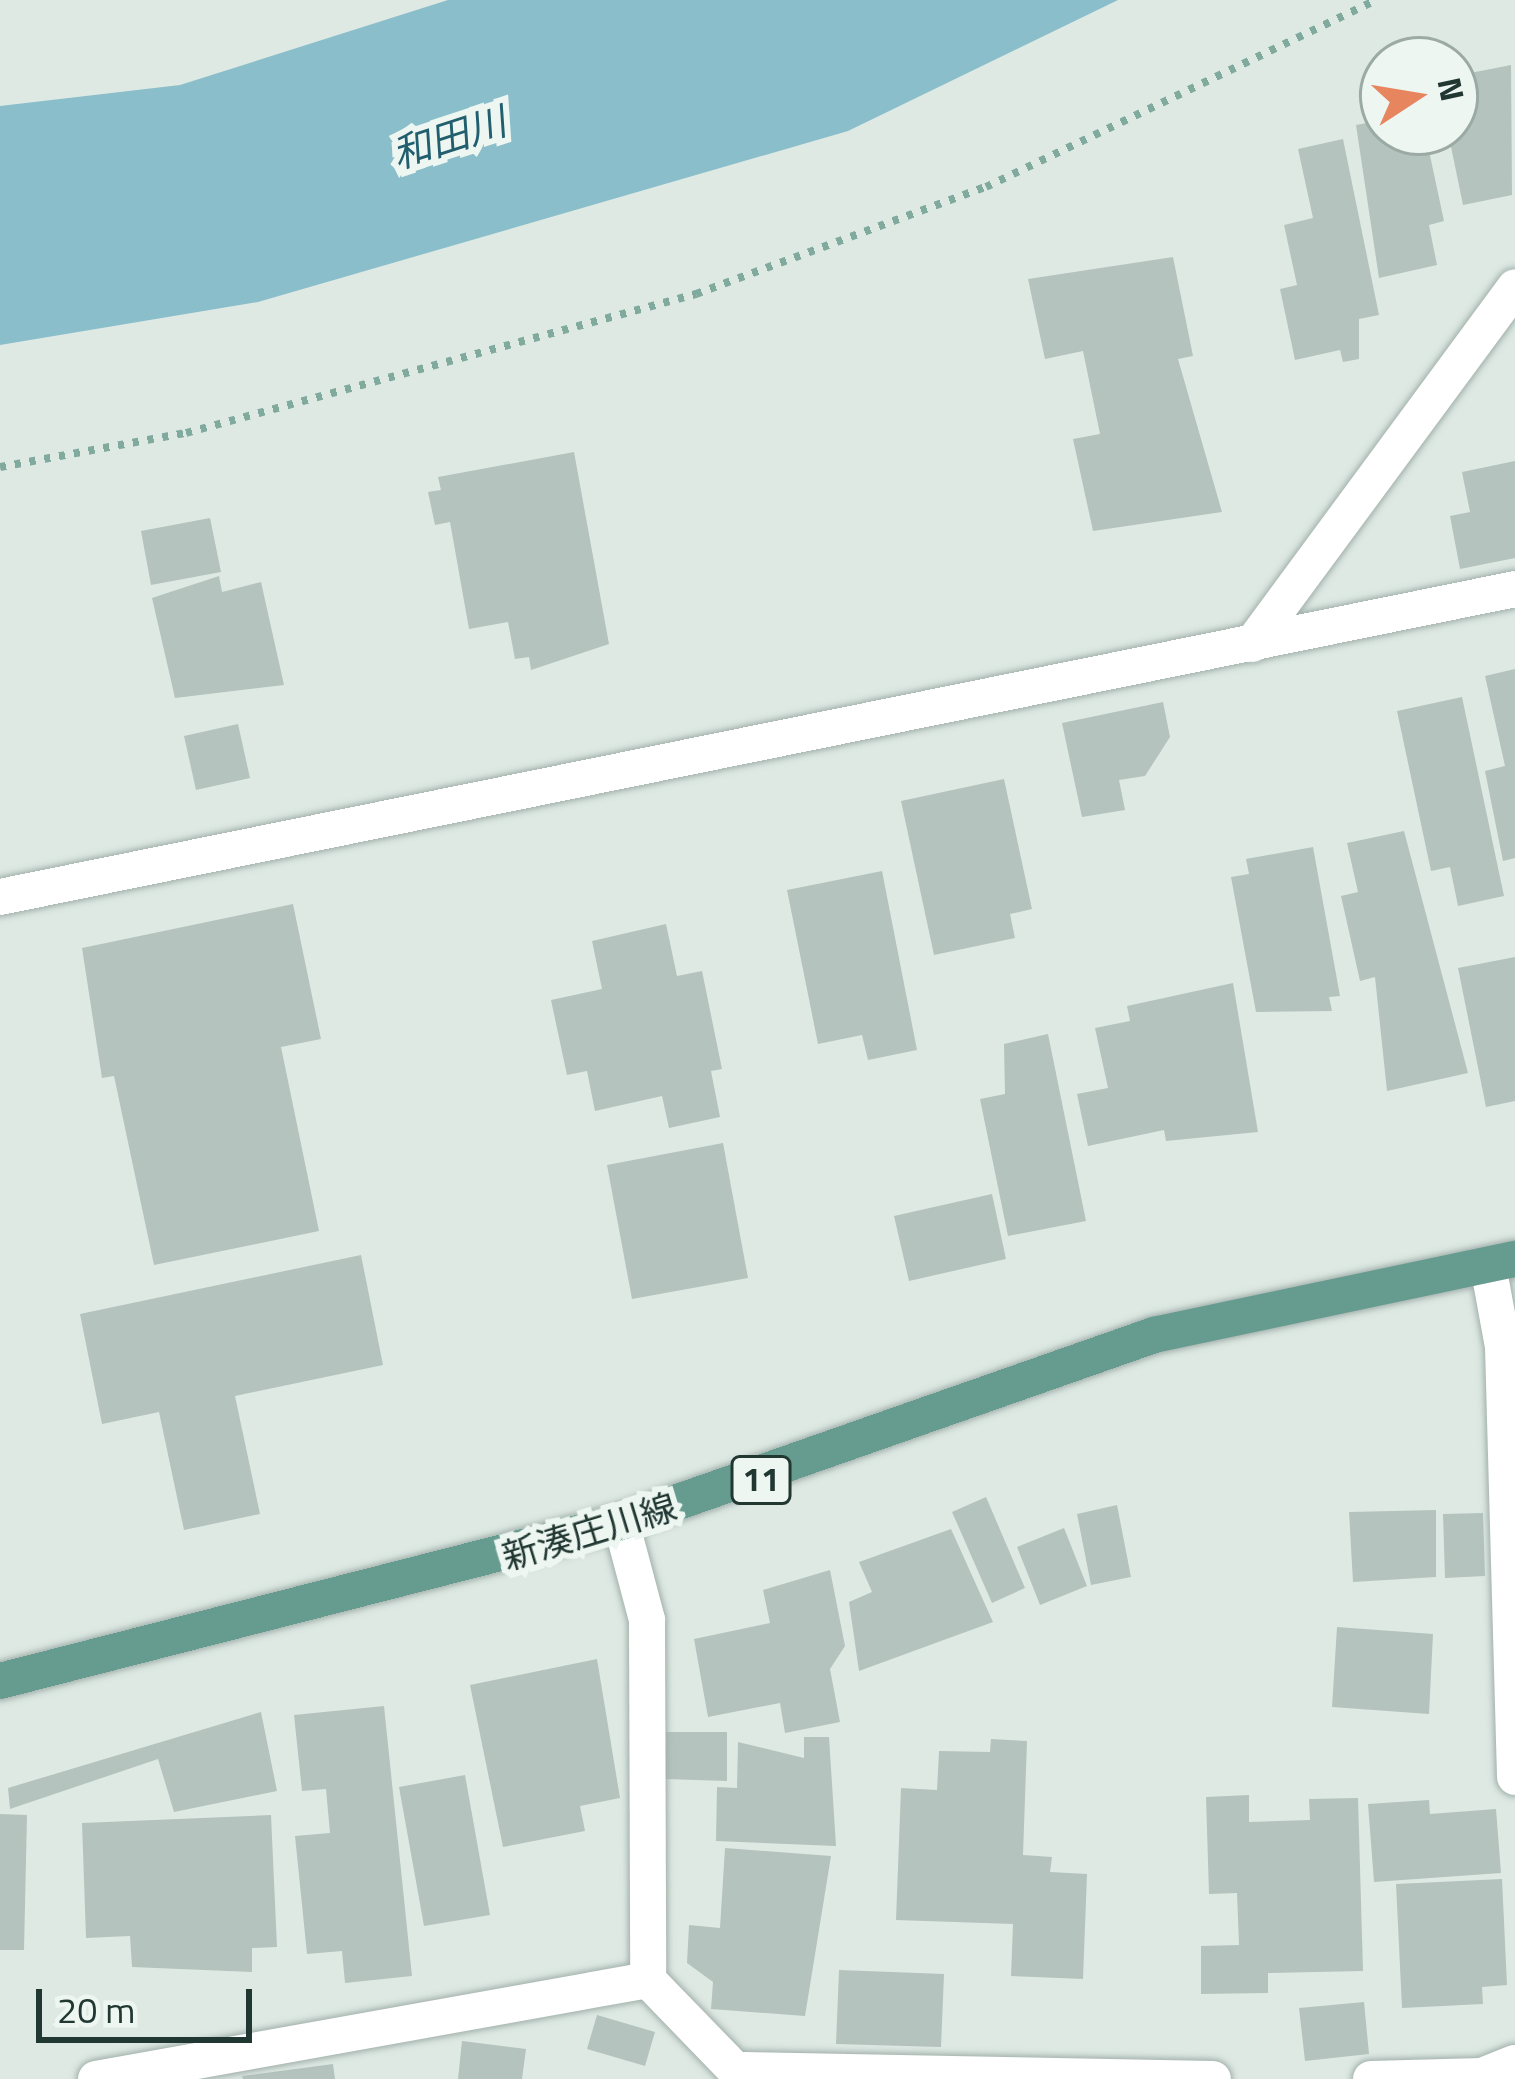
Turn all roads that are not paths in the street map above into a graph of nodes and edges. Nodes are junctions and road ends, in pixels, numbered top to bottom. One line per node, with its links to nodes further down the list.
1 (1515, 287): 3 (street)
2 (1515, 590): 3 (street)
3 (1252, 644): 4 (street)
4 (0, 896)
5 (1501, 1262): 6 (main road, 新湊庄川線 / 11); 8 (street)
6 (621, 1522): 7 (main road, 新湊庄川線 / 11); 9 (street)
7 (0, 1681)
8 (1515, 1777)
9 (647, 1980): 11 (street); 12 (street)
10 (1515, 2062): 14 (street)
11 (744, 2074): 13 (street)
12 (97, 2079)
13 (1213, 2079)
14 (1371, 2079)

